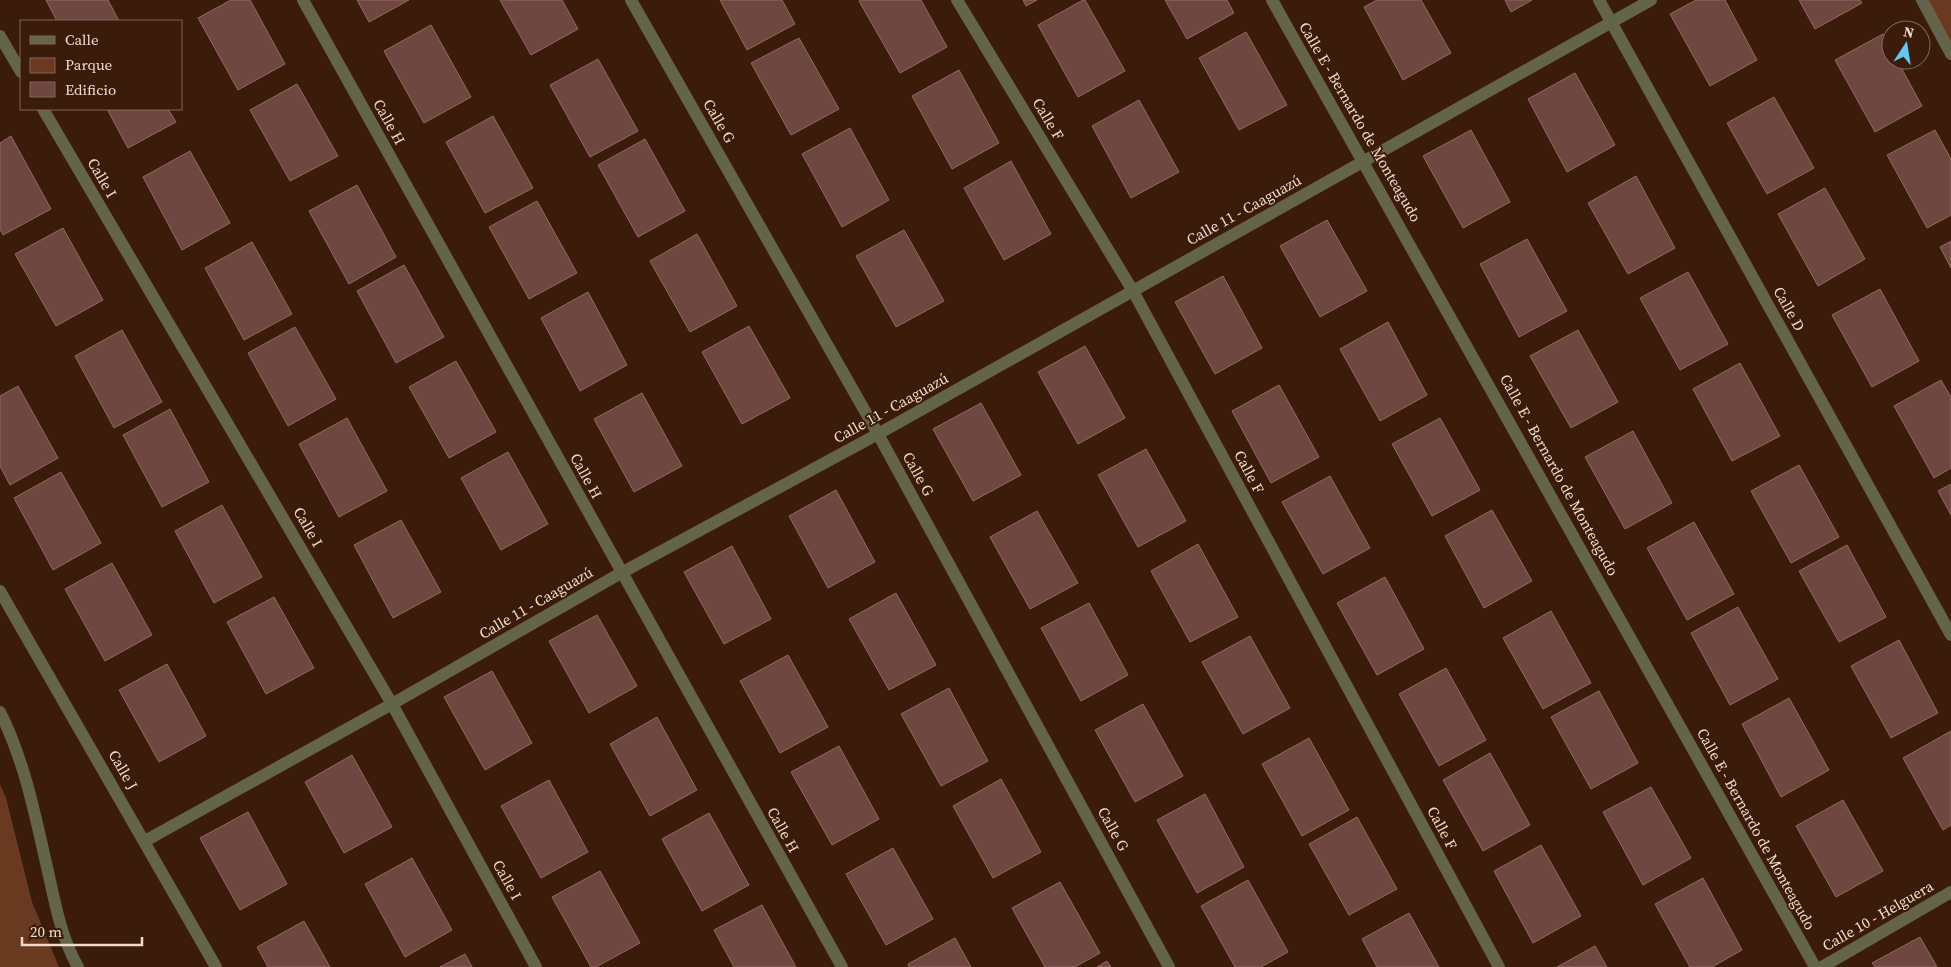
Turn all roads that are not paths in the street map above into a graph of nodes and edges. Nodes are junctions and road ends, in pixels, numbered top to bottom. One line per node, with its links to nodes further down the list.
1 (303, 0): 16 (street, Calle H)
2 (631, 0): 15 (street, Calle G)
3 (957, 0): 14 (street, Calle F)
4 (1272, 0): 13 (street, Calle E - Bernardo de Monteagudo)
5 (1599, 0): 8 (street, Calle D)
6 (1651, 0): 8 (street, Calle 11 - Caaguazú)
7 (1922, 0): 10 (street)
8 (1612, 23): 13 (street, Calle 11 - Caaguazú); 18 (street, Calle D)
9 (0, 36): 11 (street)
10 (1951, 54)
11 (20, 70)
12 (44, 110): 19 (street, Calle I)
13 (1364, 161): 14 (street, Calle 11 - Caaguazú); 29 (street, Calle E - Bernardo de Monteagudo)
14 (1133, 290): 15 (street, Calle 11 - Caaguazú); 28 (street, Calle F)
15 (878, 434): 16 (street, Calle 11 - Caaguazú); 27 (street, Calle G)
16 (621, 573): 19 (street, Calle 11 - Caaguazú); 26 (street, Calle H)
17 (0, 591): 21 (street, Calle J)
18 (1951, 635)
19 (392, 704): 21 (street, Calle 11 - Caaguazú); 25 (street, Calle I)
20 (0, 712): 23 (street)
21 (145, 842): 24 (street, Calle J)
22 (1951, 892): 30 (street, Calle 10 - Helguera)
23 (78, 967)
24 (216, 967)
25 (536, 967)
26 (842, 967)
27 (1170, 967)
28 (1499, 967)
29 (1815, 967)
30 (1822, 967)

